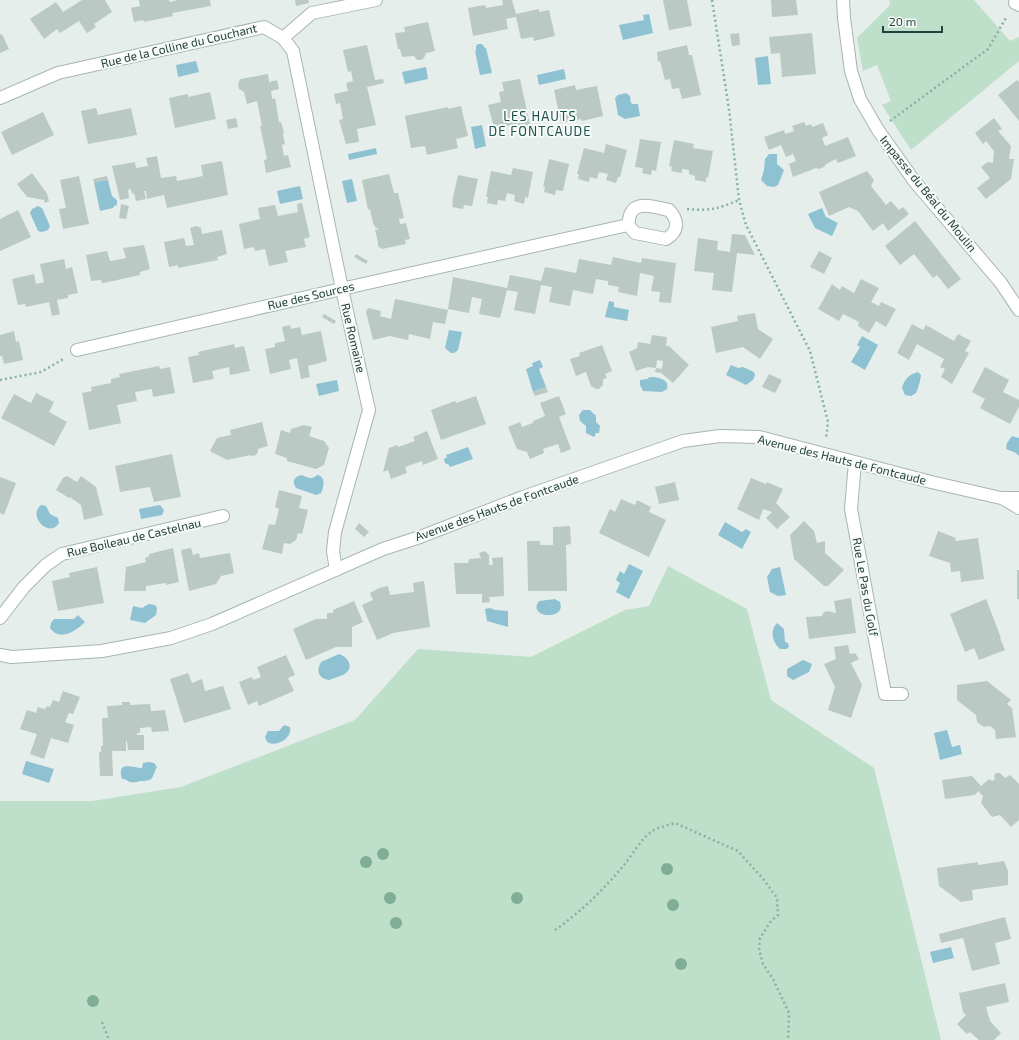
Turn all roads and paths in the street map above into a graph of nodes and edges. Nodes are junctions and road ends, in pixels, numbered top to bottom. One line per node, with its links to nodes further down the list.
1 (376, 0): 5 (street)
2 (712, 0): 8 (path)
3 (843, 0): 7 (street, Impasse du Béal du Moulin)
4 (1017, 4): 7 (path)
5 (283, 38): 6 (street, Rue de la Colline du Couchant); 11 (street, Rue Romaine)
6 (0, 98)
7 (878, 130): 12 (street, Impasse du Béal du Moulin)
8 (739, 200): 9 (path); 15 (path)
9 (675, 217): 10 (street); 10 (street)
10 (628, 225): 11 (street, Rue des Sources)
11 (342, 289): 13 (street, Rue des Sources); 21 (street, Rue Romaine)
12 (1018, 306)
13 (77, 350): 14 (path)
14 (0, 380)
15 (824, 455): 16 (street, Avenue des Hauts de Fontcaude); 21 (street, Avenue des Hauts de Fontcaude)
16 (855, 462): 17 (street, Avenue des Hauts de Fontcaude); 24 (street, Rue Le Pas du Golf)
17 (1001, 498): 18 (street, Avenue des Hauts de Fontcaude); 19 (street, Avenue des Hauts de Fontcaude)
18 (1019, 498)
19 (1019, 508)
20 (223, 516): 22 (street, Rue Boileau de Castelnau)
21 (336, 570): 23 (street, Avenue des Hauts de Fontcaude)
22 (0, 618)
23 (0, 655)
24 (902, 694)
25 (555, 930): 28 (path)
26 (102, 1022): 27 (path)
27 (109, 1040)
28 (788, 1040)

